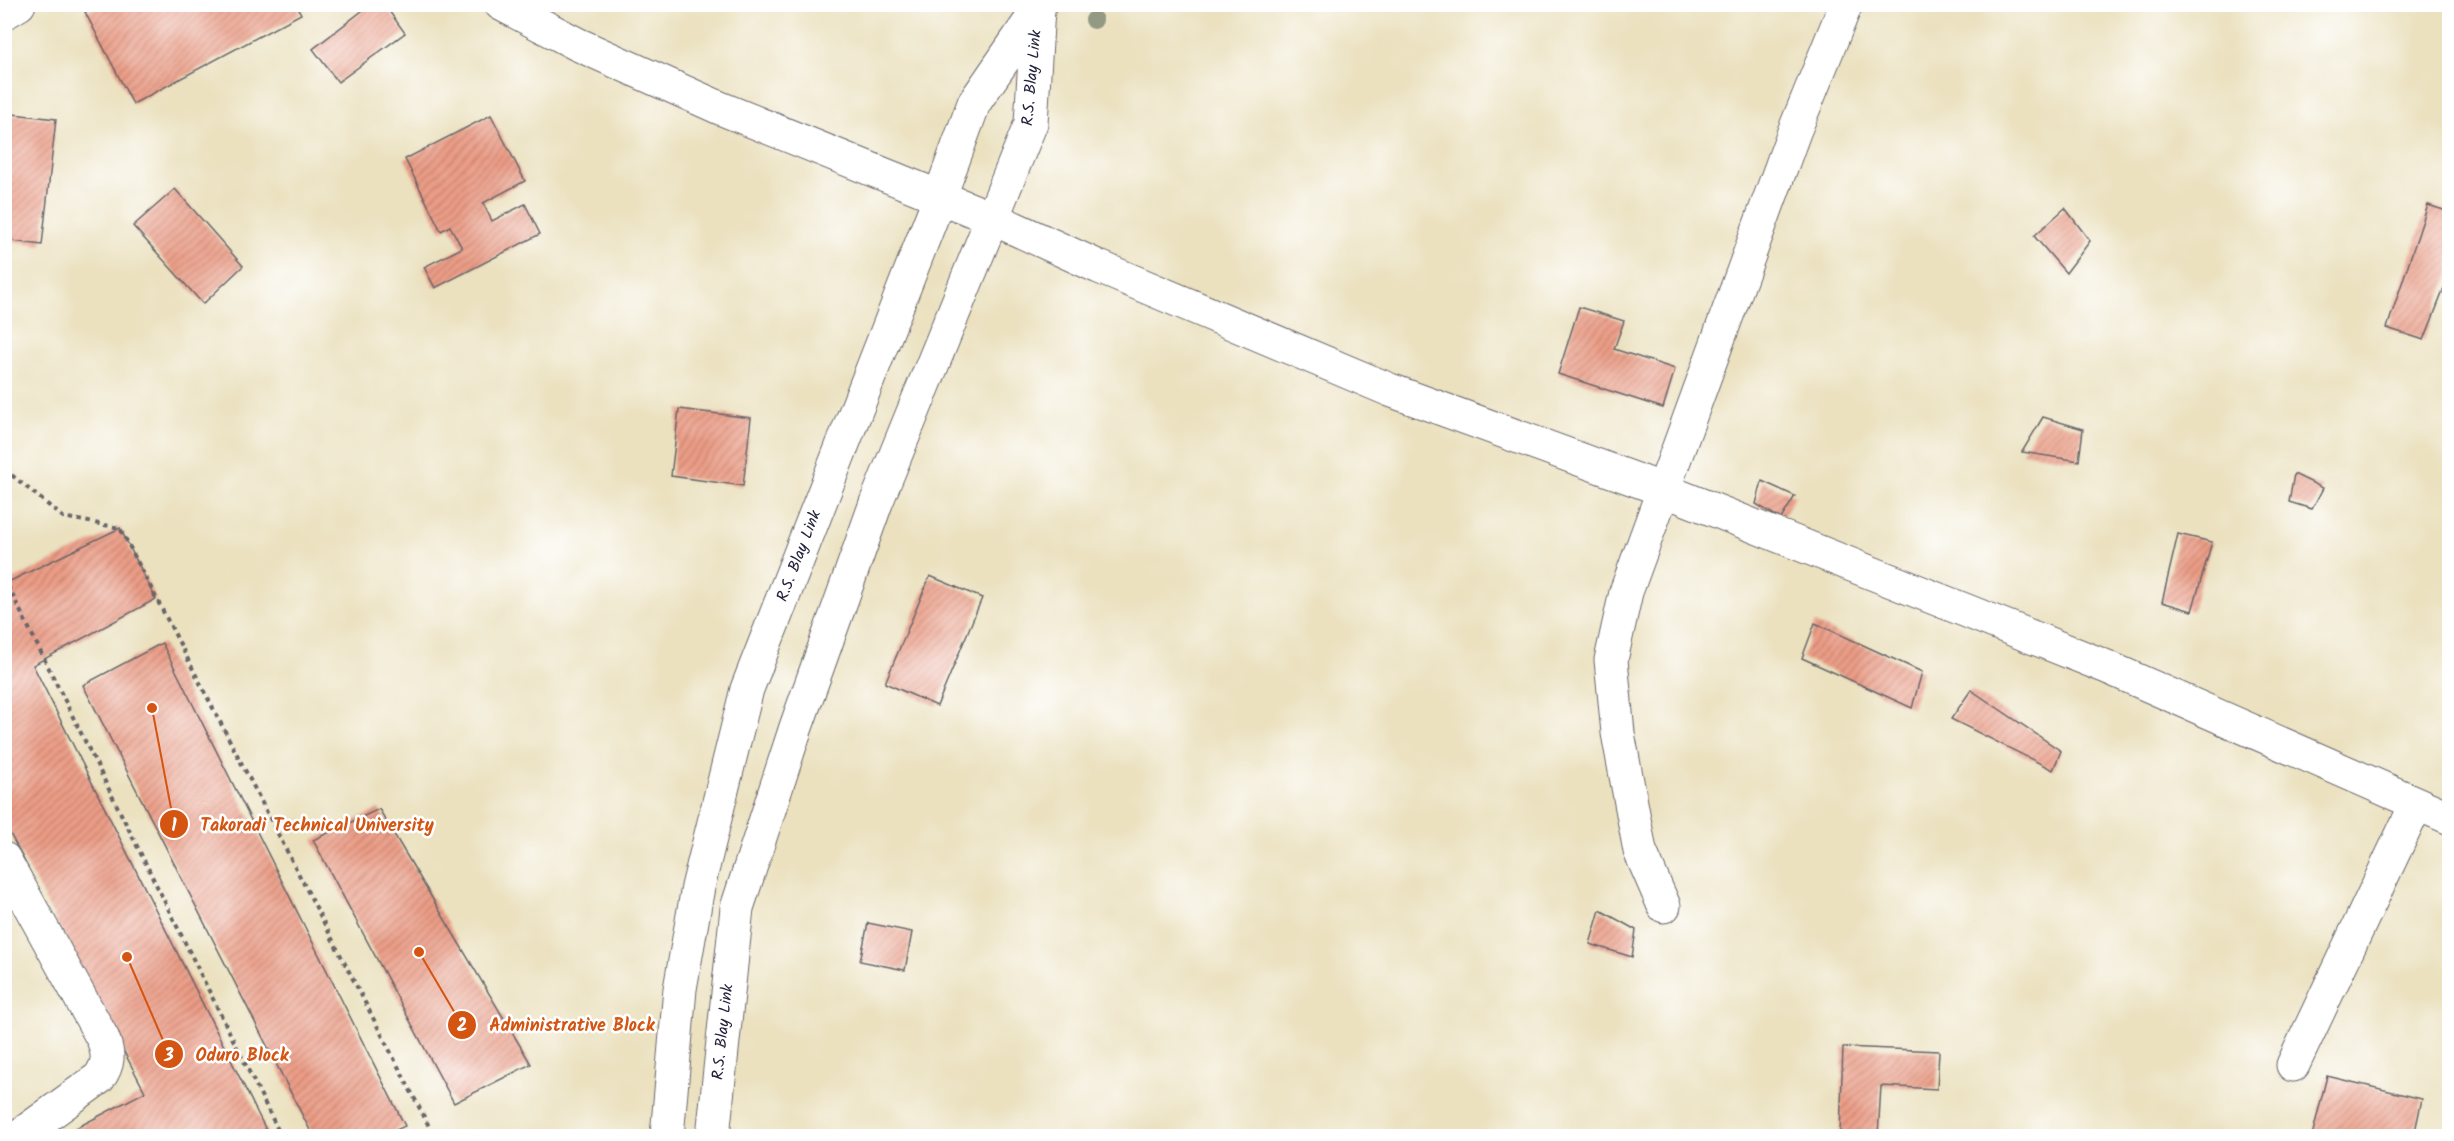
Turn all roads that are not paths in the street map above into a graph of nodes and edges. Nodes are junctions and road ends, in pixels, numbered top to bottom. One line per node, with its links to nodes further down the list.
1 (19, 4): 5 (street)
2 (501, 4): 6 (street)
3 (1846, 4): 8 (street)
4 (1039, 7): 6 (street, R.S. Blay Link); 7 (street, R.S. Blay Link)
5 (4, 13)
6 (940, 196): 7 (street); 15 (street, R.S. Blay Link)
7 (994, 219): 8 (street); 16 (street, R.S. Blay Link)
8 (1664, 490): 9 (street); 12 (street)
9 (2416, 806): 10 (street); 13 (street)
10 (2450, 818)
11 (4, 860): 14 (street)
12 (1664, 906)
13 (2293, 1065)
14 (19, 1137)
15 (666, 1137)
16 (713, 1137)

